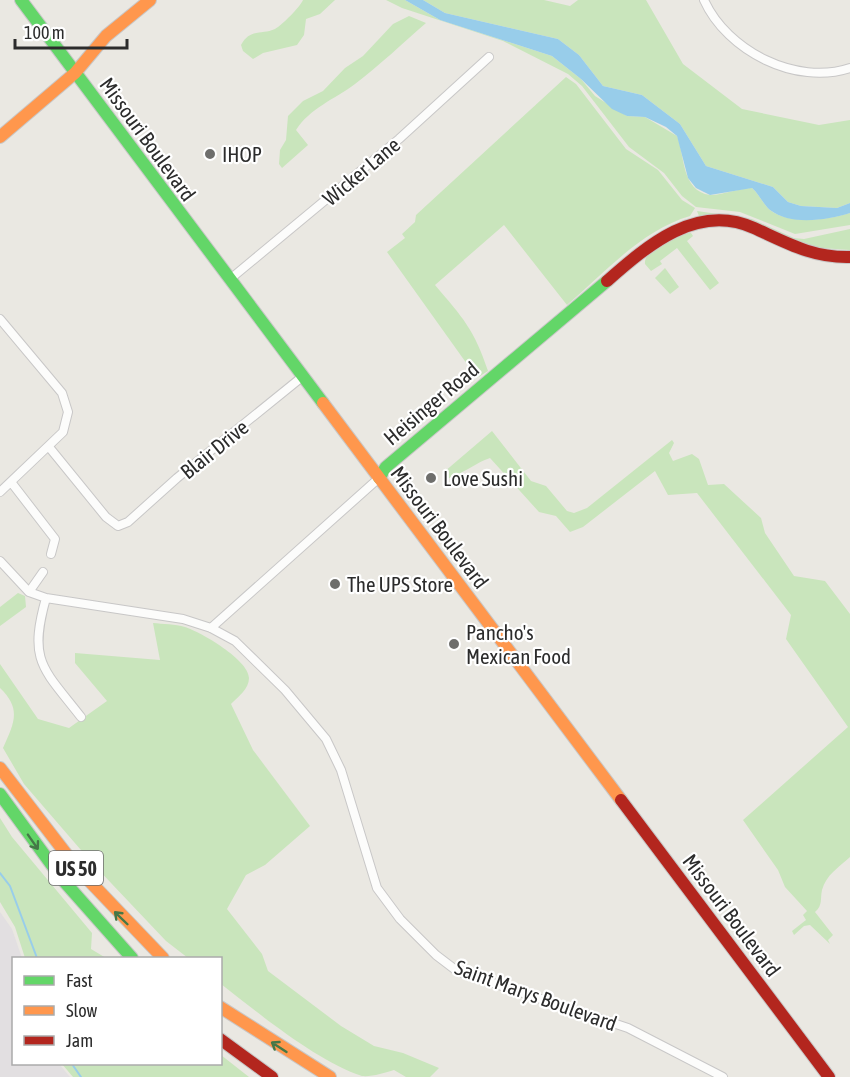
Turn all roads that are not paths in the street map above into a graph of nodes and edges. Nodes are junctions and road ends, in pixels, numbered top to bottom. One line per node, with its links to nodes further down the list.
1 (21, 0): 6 (main road, Missouri Boulevard)
2 (150, 0): 6 (main road)
3 (704, 0): 5 (street)
4 (489, 57): 9 (street, Wicker Lane)
5 (850, 68)
6 (75, 73): 7 (main road); 9 (main road, Missouri Boulevard)
7 (0, 137)
8 (850, 256): 13 (main road, Heisinger Road)
9 (229, 280): 11 (main road, Missouri Boulevard)
10 (0, 319): 12 (street)
11 (302, 377): 12 (street, Blair Drive); 13 (main road, Missouri Boulevard)
12 (49, 447): 14 (street)
13 (379, 478): 21 (street, Heisinger Road); 32 (main road, Missouri Boulevard)
14 (11, 482): 15 (street); 16 (street)
15 (0, 492)
16 (51, 554)
17 (0, 561): 19 (street, Saint Marys Boulevard)
18 (43, 572): 19 (street)
19 (29, 591): 20 (street, Saint Marys Boulevard)
20 (46, 598): 21 (street, Saint Marys Boulevard); 22 (street)
21 (210, 628): 31 (street, Saint Marys Boulevard)
22 (81, 717)
23 (0, 768): 26 (main road, US 50, one-way to 23)
24 (0, 794): 25 (main road, US 50, one-way to 25)
25 (131, 957)
26 (162, 957)
27 (222, 1008): 30 (main road, one-way to 27)
28 (222, 1040): 29 (main road)
29 (272, 1077)
30 (330, 1077)
31 (723, 1077)
32 (829, 1077)

